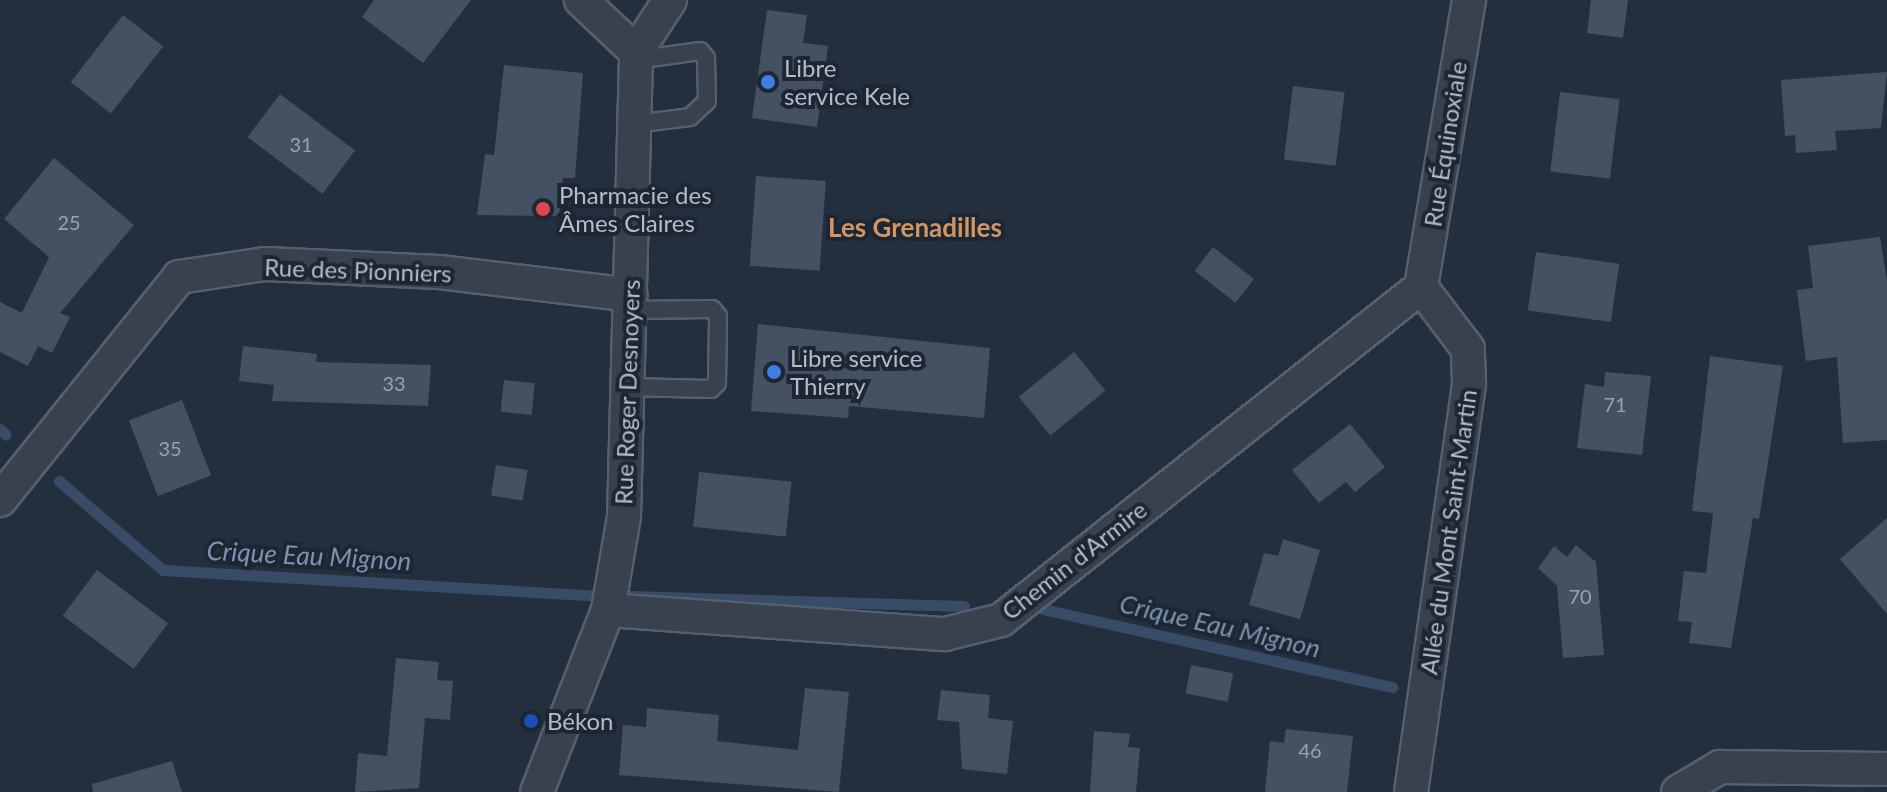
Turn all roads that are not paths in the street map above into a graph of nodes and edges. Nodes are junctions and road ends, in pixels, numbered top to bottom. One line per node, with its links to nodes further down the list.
1 (581, 0): 4 (street)
2 (670, 0): 4 (street)
3 (1469, 0): 6 (street, Rue Équinoxiale)
4 (636, 56): 5 (street, Rue Roger Desnoyers); 5 (lane)
5 (634, 124): 7 (street, Rue Roger Desnoyers)
6 (1421, 287): 10 (street, Chemin d'Armire); 13 (street, Allée du Mont Saint-Martin)
7 (631, 302): 8 (street, Rue Roger Desnoyers); 8 (lane); 9 (street, Rue des Pionniers)
8 (628, 387): 10 (street, Rue Roger Desnoyers)
9 (0, 500)
10 (608, 610): 12 (street, Rue Roger Desnoyers)
11 (1887, 769): 14 (street)
12 (537, 792)
13 (1411, 792)
14 (1678, 792)

